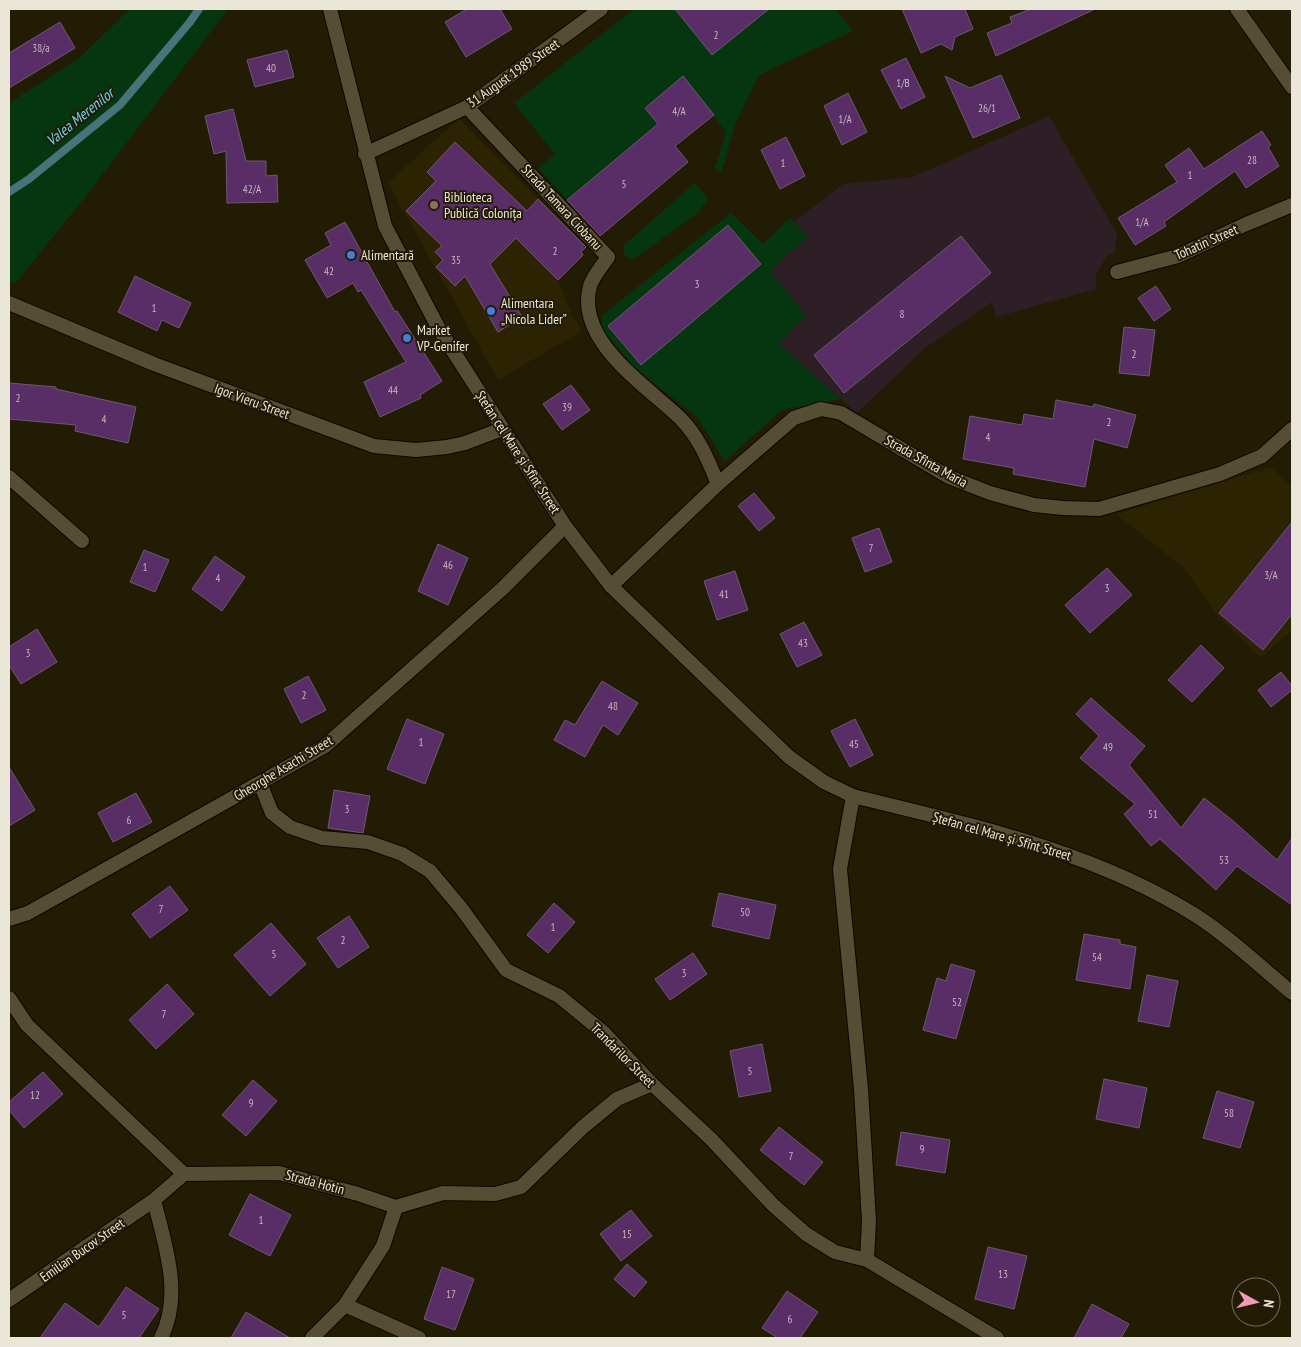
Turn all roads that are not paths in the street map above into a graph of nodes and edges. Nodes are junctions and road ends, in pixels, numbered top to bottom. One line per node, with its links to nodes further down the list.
1 (330, 9): 6 (street, Ștefan cel Mare și Sfînt Street)
2 (601, 9): 5 (street, 31 August 1989 Street)
3 (1237, 9): 4 (street)
4 (1292, 87)
5 (467, 107): 6 (street, 31 August 1989 Street); 13 (street, Strada Tamara Ciobanu)
6 (365, 154): 10 (street, Ștefan cel Mare și Sfînt Street)
7 (1292, 205): 8 (street, Tohatin Street)
8 (1117, 272)
9 (9, 303): 10 (street, Igor Vieru Street)
10 (502, 429): 14 (street, Ștefan cel Mare și Sfînt Street)
11 (1292, 429): 13 (street, Strada Sfînta Maria)
12 (9, 477): 15 (street)
13 (718, 484): 16 (street, Strada Sfînta Maria)
14 (565, 526): 16 (street, Ștefan cel Mare și Sfînt Street); 17 (street, Gheorghe Asachi Street)
15 (82, 541)
16 (611, 586): 18 (street, Ștefan cel Mare și Sfînt Street)
17 (260, 783): 19 (street, Gheorghe Asachi Street); 22 (street, Trandarilor Street)
18 (853, 796): 20 (street, Ștefan cel Mare și Sfînt Street); 26 (street)
19 (9, 919)
20 (1292, 993)
21 (9, 998): 23 (street)
22 (652, 1084): 25 (street); 26 (street, Trandarilor Street)
23 (184, 1174): 24 (street, Emilian Bucov Street); 25 (street, Strada Hotin)
24 (154, 1200): 27 (street, Emilian Bucov Street); 29 (street)
25 (396, 1207): 28 (street)
26 (867, 1260): 32 (street, Trandarilor Street)
27 (9, 1300)
28 (345, 1305): 30 (street); 31 (street)
29 (161, 1338)
30 (312, 1338)
31 (419, 1338)
32 (997, 1338)

